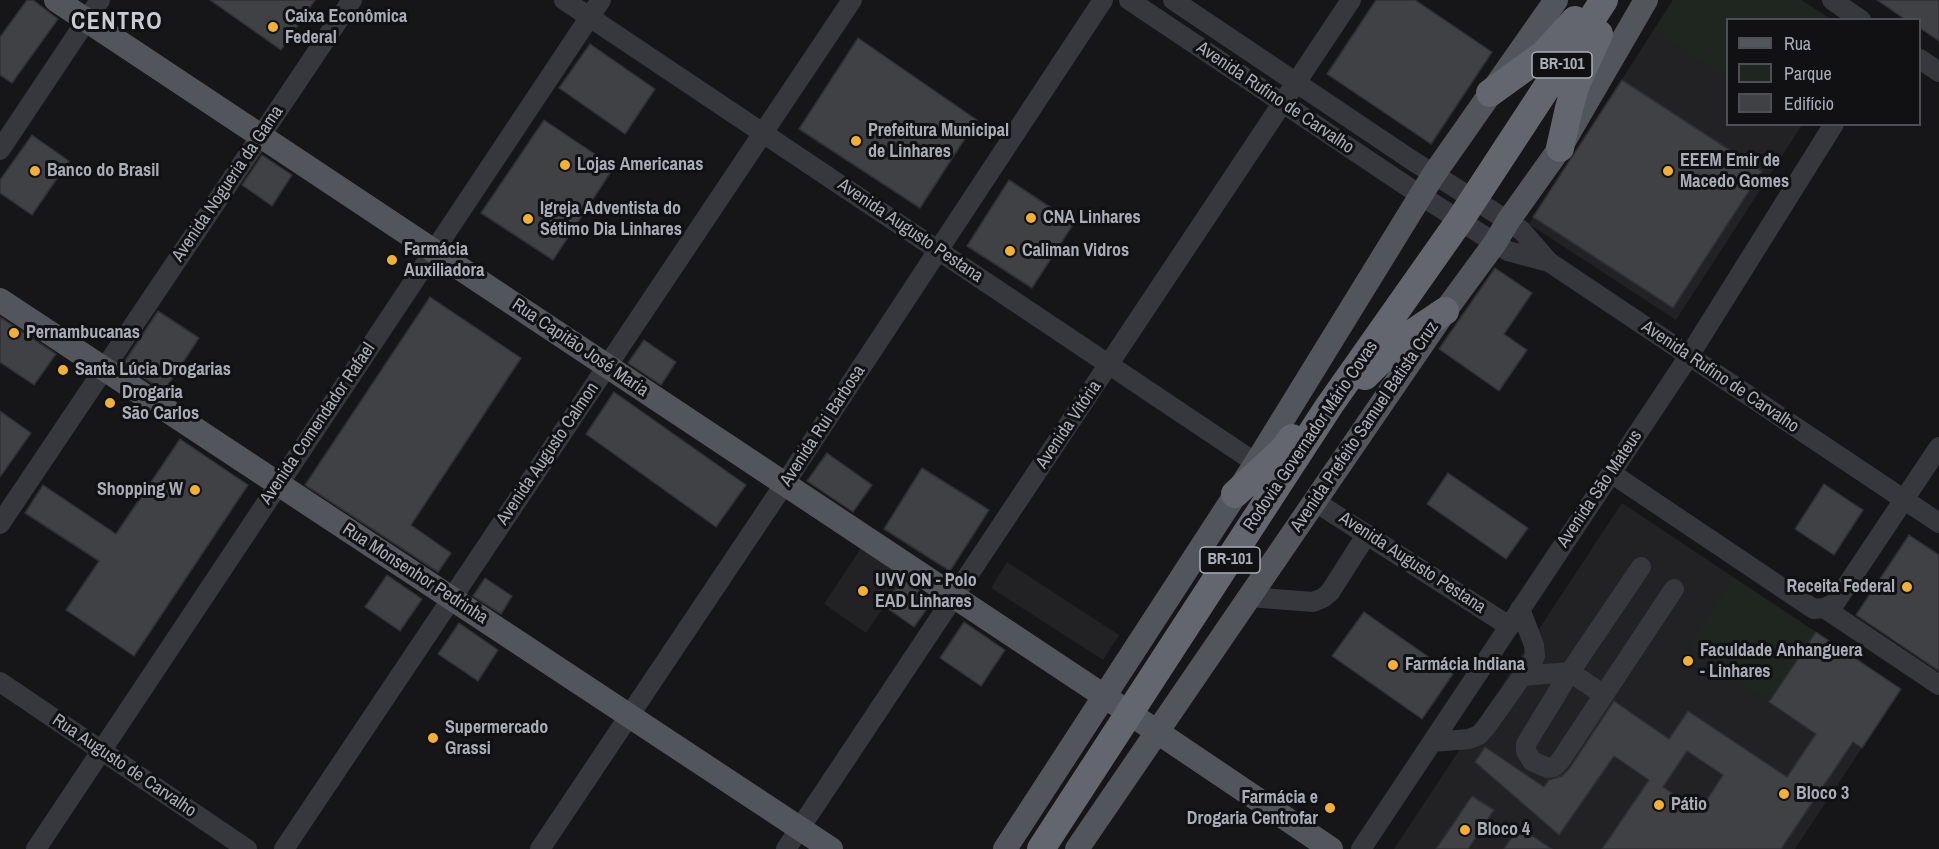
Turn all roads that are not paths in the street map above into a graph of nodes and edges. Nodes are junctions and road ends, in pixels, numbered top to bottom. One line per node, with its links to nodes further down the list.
1 (56, 0): 19 (main road, Rua Capitão José Maria)
2 (100, 0): 19 (street)
3 (352, 0): 27 (street, Avenida Nogueria da Gama)
4 (564, 0): 17 (street, Avenida Augusto Pestana)
5 (601, 0): 17 (street, Avenida Comendador Rafael)
6 (852, 0): 26 (street, Avenida Augusto Calmon)
7 (1103, 0): 36 (street, Avenida Rui Barbosa)
8 (1129, 0): 24 (street, Avenida Rufino de Carvalho)
9 (1173, 0): 22 (street, Avenida Rufino de Carvalho)
10 (1351, 0): 22 (street, Avenida Vitória)
11 (1556, 0): 23 (main road)
12 (1592, 0): 23 (highway)
13 (1604, 0): 32 (highway, BR-101)
14 (1615, 0): 28 (highway)
15 (1646, 0): 28 (main road, Avenida Prefeito Samuel Batista Cruz)
16 (1840, 2): 18 (street)
17 (589, 17): 26 (street, Avenida Augusto Pestana); 35 (street, Avenida Comendador Rafael)
18 (1859, 18)
19 (87, 20): 27 (main road, Rua Capitão José Maria); 29 (street)
20 (1921, 60): 21 (street)
21 (1939, 72)
22 (1296, 82): 24 (street, Avenida Vitória); 30 (street, Avenida Rufino de Carvalho)
23 (1490, 93): 30 (main road)
24 (1282, 103): 31 (street, Avenida Rufino de Carvalho); 42 (street, Avenida Vitória)
25 (1833, 126): 40 (street, Avenida São Mateus)
26 (764, 133): 36 (street, Avenida Augusto Pestana); 43 (street, Avenida Augusto Calmon)
27 (261, 136): 35 (main road, Rua Capitão José Maria); 44 (street, Avenida Nogueria da Gama)
28 (1560, 148): 33 (main road, Avenida Prefeito Samuel Batista Cruz)
29 (0, 150)
30 (1434, 174): 31 (main road); 32 (street, Avenida Rufino de Carvalho)
31 (1420, 195): 32 (street, Avenida Rufino de Carvalho); 47 (main road)
32 (1467, 209): 33 (street, Avenida Rufino de Carvalho); 34 (street); 41 (highway, Rodovia Governador Mário Covas / BR-101)
33 (1508, 221): 34 (main road, Avenida Prefeito Samuel Batista Cruz); 37 (street, Avenida Rufino de Carvalho)
34 (1495, 243): 37 (street); 39 (main road, Avenida Prefeito Samuel Batista Cruz)
35 (434, 250): 43 (main road, Rua Capitão José Maria); 50 (street, Avenida Comendador Rafael)
36 (939, 250): 42 (street, Avenida Augusto Pestana); 49 (street, Avenida Rui Barbosa)
37 (1549, 262): 40 (street, Avenida Rufino de Carvalho)
38 (0, 300): 44 (main road, Rua Monsenhor Pedrinha)
39 (1445, 310): 45 (highway); 53 (main road, Avenida Prefeito Samuel Batista Cruz)
40 (1689, 356): 48 (street, Avenida São Mateus); 52 (street, Avenida Rufino de Carvalho)
41 (1361, 358): 45 (highway, Rodovia Governador Mário Covas / BR-101); 51 (highway)
42 (1109, 363): 47 (street, Avenida Augusto Pestana); 59 (street, Avenida Vitória)
43 (608, 366): 49 (main road, Rua Capitão José Maria); 61 (street, Avenida Augusto Calmon)
44 (104, 368): 50 (main road, Rua Monsenhor Pedrinha); 55 (street, Avenida Nogueria da Gama)
45 (1329, 406): 71 (highway, Rodovia Governador Mário Covas / BR-101)
46 (1939, 447): 52 (street)
47 (1256, 463): 51 (main road)
48 (1611, 473): 62 (street); 63 (street, Avenida São Mateus)
49 (785, 483): 59 (main road, Rua Capitão José Maria); 72 (street, Avenida Rui Barbosa)
50 (278, 484): 61 (main road, Rua Monsenhor Pedrinha); 75 (street, Avenida Comendador Rafael)
51 (1235, 495): 70 (main road)
52 (1904, 500): 54 (street, Avenida Rufino de Carvalho); 62 (street)
53 (1314, 501): 56 (street, Avenida Augusto Pestana); 60 (main road, Avenida Prefeito Samuel Batista Cruz)
54 (1939, 523)
55 (0, 524)
56 (1367, 534): 60 (street); 64 (street, Avenida Augusto Pestana)
57 (1641, 567): 65 (street)
58 (1674, 589): 69 (street)
59 (954, 596): 70 (main road, Rua Capitão José Maria); 76 (street, Avenida Vitória)
60 (1249, 597): 73 (main road, Avenida Prefeito Samuel Batista Cruz)
61 (452, 598): 72 (main road, Rua Monsenhor Pedrinha); 79 (street, Avenida Augusto Calmon)
62 (1830, 606): 68 (street)
63 (1520, 609): 64 (street, Avenida São Mateus); 66 (street)
64 (1509, 626): 74 (street, Avenida São Mateus)
65 (1570, 672): 66 (street); 69 (street); 69 (street)
66 (1522, 676): 74 (street)
67 (0, 682): 75 (street, Rua Augusto de Carvalho)
68 (1939, 685)
69 (1604, 695)
70 (1104, 696): 71 (main road, Rua Capitão José Maria); 83 (main road)
71 (1130, 713): 73 (main road, Rua Capitão José Maria); 84 (highway, Rodovia Governador Mário Covas / BR-101)
72 (629, 716): 76 (main road, Rua Monsenhor Pedrinha); 80 (street, Avenida Rui Barbosa)
73 (1158, 732): 85 (main road, Avenida Prefeito Samuel Batista Cruz); 86 (main road)
74 (1432, 742): 87 (street, Avenida São Mateus)
75 (101, 751): 77 (street, Avenida Comendador Rafael); 78 (street, Rua Augusto de Carvalho)
76 (800, 829): 81 (street, Avenida Vitória); 82 (main road, Rua Monsenhor Pedrinha)
77 (36, 849)
78 (247, 849)
79 (284, 849)
80 (540, 849)
81 (786, 849)
82 (831, 849)
83 (1005, 849)
84 (1041, 849)
85 (1077, 849)
86 (1331, 849)
87 (1360, 849)

